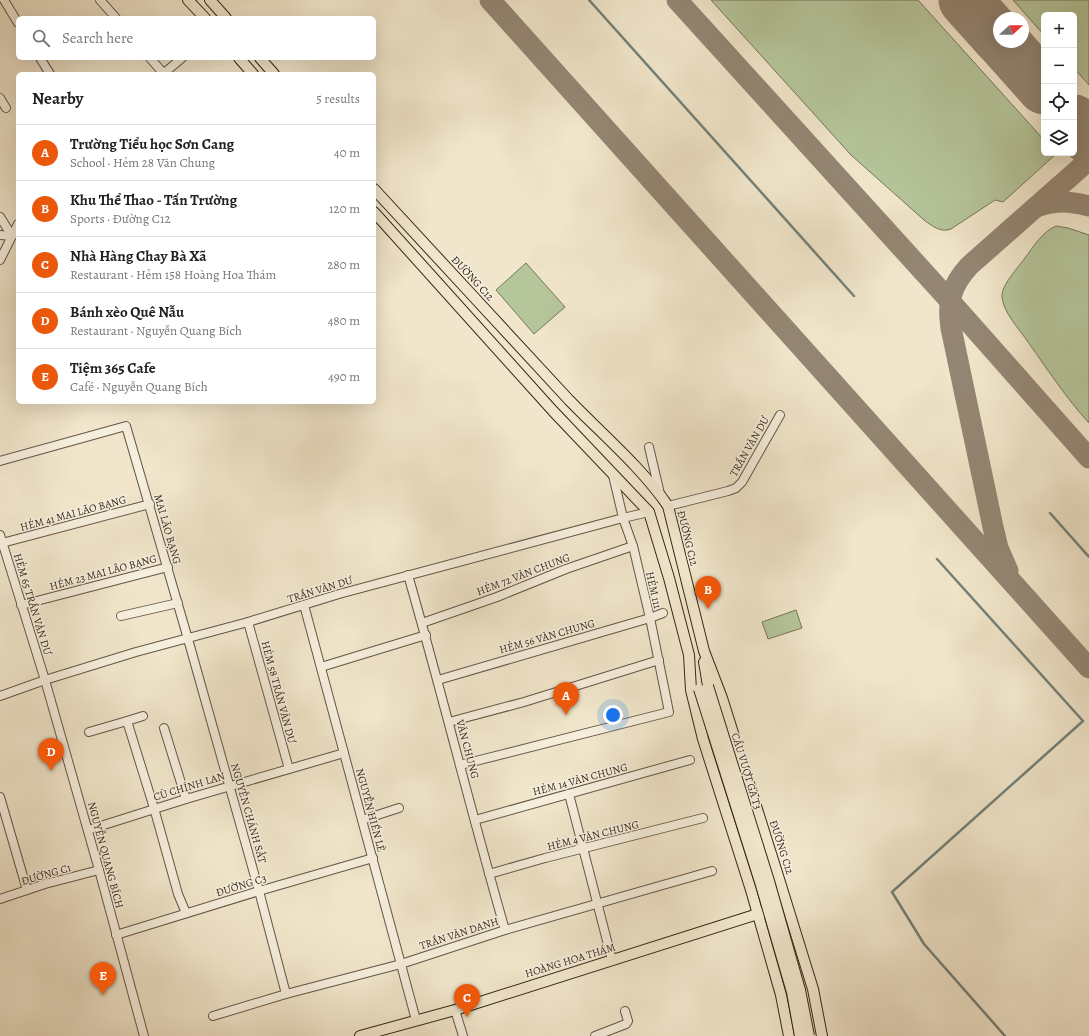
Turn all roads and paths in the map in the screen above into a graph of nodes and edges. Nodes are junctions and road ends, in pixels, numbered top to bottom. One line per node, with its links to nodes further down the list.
1 (4, 0): 8 (street)
2 (100, 0): 5 (street)
3 (188, 0): 6 (main road)
4 (210, 0): 7 (main road)
5 (114, 16)
6 (203, 16)
7 (224, 16)
8 (16, 20)
9 (41, 60): 14 (street)
10 (152, 60): 15 (street)
11 (180, 60): 16 (street)
12 (241, 60): 17 (main road)
13 (262, 60): 18 (main road)
14 (49, 72)
15 (162, 72)
16 (166, 72)
17 (251, 72)
18 (272, 72)
19 (0, 98): 20 (street)
20 (6, 108)
21 (376, 191): 32 (main road, ĐƯỜNG C12)
22 (376, 214): 31 (main road)
23 (0, 217): 26 (street)
24 (16, 228): 26 (street)
25 (0, 235): 26 (street)
26 (12, 236): 27 (street)
27 (0, 260)
28 (780, 416): 34 (street, TRẦN VĂN DƯ)
29 (649, 447): 32 (street)
30 (0, 461): 33 (street, MAI LÃO BẠNG)
31 (613, 474): 35 (main road); 36 (street, HẺM 111)
32 (660, 495): 34 (main road, ĐƯỜNG C12)
33 (150, 504): 37 (street, HẺM 41 MAI LÃO BẠNG); 39 (street, MAI LÃO BẠNG)
34 (668, 506): 51 (main road, ĐƯỜNG C12)
35 (650, 512): 36 (street, TRẦN VĂN DƯ); 52 (main road)
36 (623, 518): 38 (street, HẺM 111); 40 (street, TRẦN VĂN DƯ)
37 (1, 539): 42 (street, HẺM 65 TRẦN VĂN DƯ)
38 (633, 546): 46 (street, HẺM 111); 48 (street, HẺM 72 VĂN CHUNG)
39 (168, 567): 41 (street, MAI LÃO BẠNG); 42 (street, HẺM 23 MAI LÃO BẠNG)
40 (408, 575): 43 (street, TRẦN VĂN DƯ); 48 (street, VĂN CHUNG)
41 (178, 603): 45 (street); 50 (street, MAI LÃO BẠNG)
42 (22, 605): 55 (street, HẺM 65 TRẦN VĂN DƯ)
43 (304, 605): 47 (street, TRẦN VĂN DƯ); 54 (street, NGUYỄN HIẾN LÊ)
44 (663, 613): 46 (street, HẺM 56 VĂN CHUNG)
45 (121, 616)
46 (650, 618): 53 (street, HẺM 111); 56 (street, HẺM 56 VĂN CHUNG)
47 (248, 622): 50 (street, TRẦN VĂN DƯ); 67 (street, HẺM 58 TRẦN VĂN DƯ)
48 (422, 623): 49 (street, VĂN CHUNG)
49 (426, 636): 54 (street); 56 (street, VĂN CHUNG)
50 (188, 639): 55 (street, TRẦN VĂN DƯ); 68 (street, NGUYỄN CHÁNH SẮT)
51 (704, 651): 57 (main road, CẦU VƯỢT GA T3); 87 (main road, ĐƯỜNG C12)
52 (689, 655): 57 (main road, CẦU VƯỢT GA T3); 89 (main road)
53 (659, 660): 61 (street); 66 (street, HẺM 111)
54 (321, 667): 64 (street, NGUYỄN HIẾN LÊ)
55 (45, 680): 58 (street, TRẦN VĂN DƯ); 77 (street, NGUYỄN QUANG BÍCH)
56 (438, 680): 61 (street, VĂN CHUNG)
57 (704, 687): 104 (main road, CẦU VƯỢT GA T3, bridge); 105 (main road, CẦU VƯỢT GA T3, bridge)
58 (0, 696)
59 (143, 716): 60 (street)
60 (127, 721): 63 (street); 72 (street)
61 (449, 722): 66 (street, VĂN CHUNG)
62 (164, 728): 71 (street)
63 (90, 732)
64 (344, 753): 67 (street, CÙ CHÍNH LAN); 75 (street, NGUYỄN HIẾN LÊ)
65 (690, 760): 69 (street, HẺM 14 VĂN CHUNG)
66 (460, 765): 76 (street, VĂN CHUNG)
67 (288, 769): 68 (street, CÙ CHÍNH LAN)
68 (230, 786): 71 (street, CÙ CHÍNH LAN); 84 (street, NGUYỄN CHÁNH SẮT)
69 (569, 794): 76 (street, HẺM 14 VĂN CHUNG); 78 (street)
70 (0, 796): 83 (street)
71 (186, 799): 72 (street, CÙ CHÍNH LAN)
72 (154, 808): 77 (street, CÙ CHÍNH LAN); 88 (street)
73 (399, 808): 75 (street)
74 (703, 818): 78 (street, HẺM 4 VĂN CHUNG)
75 (362, 820): 79 (street, NGUYỄN HIẾN LÊ)
76 (474, 820): 82 (street, VĂN CHUNG)
77 (88, 830): 80 (street, NGUYỄN QUANG BÍCH)
78 (583, 848): 82 (street, HẺM 4 VĂN CHUNG); 86 (street)
79 (373, 858): 84 (street, ĐƯỜNG C3); 93 (street, NGUYỄN HIẾN LÊ)
80 (99, 870): 83 (street, ĐƯỜNG C1); 91 (street, NGUYỄN QUANG BÍCH)
81 (712, 871): 86 (street, TRẦN VĂN DANH)
82 (489, 874): 90 (street, VĂN CHUNG)
83 (27, 890): 85 (street, ĐƯỜNG C1)
84 (259, 891): 88 (street, ĐƯỜNG C3); 94 (street, NGUYỄN CHÁNH SẮT)
85 (0, 899)
86 (597, 904): 90 (street, TRẦN VĂN DANH); 92 (street)
87 (787, 905): 89 (main road, HOÀNG HOA THÁM); 106 (main road, ĐƯỜNG C12)
88 (186, 914): 91 (street, ĐƯỜNG C3)
89 (758, 914): 92 (main road, HOÀNG HOA THÁM); 103 (main road)
90 (505, 930): 93 (street, TRẦN VĂN DANH)
91 (116, 935): 99 (street, NGUYỄN QUANG BÍCH)
92 (612, 960): 95 (main road, HOÀNG HOA THÁM)
93 (401, 964): 94 (street, TRẦN VĂN DANH); 98 (street, NGUYỄN HIẾN LÊ)
94 (286, 994): 97 (street, TRẦN VĂN DANH)
95 (455, 1010): 98 (main road, HOÀNG HOA THÁM); 101 (street)
96 (625, 1012): 102 (street)
97 (213, 1016)
98 (416, 1020): 100 (main road, HOÀNG HOA THÁM)
99 (144, 1036)
100 (360, 1036)
101 (463, 1036)
102 (594, 1036)
103 (789, 1036)
104 (800, 1036)
105 (809, 1036)
106 (822, 1036)

